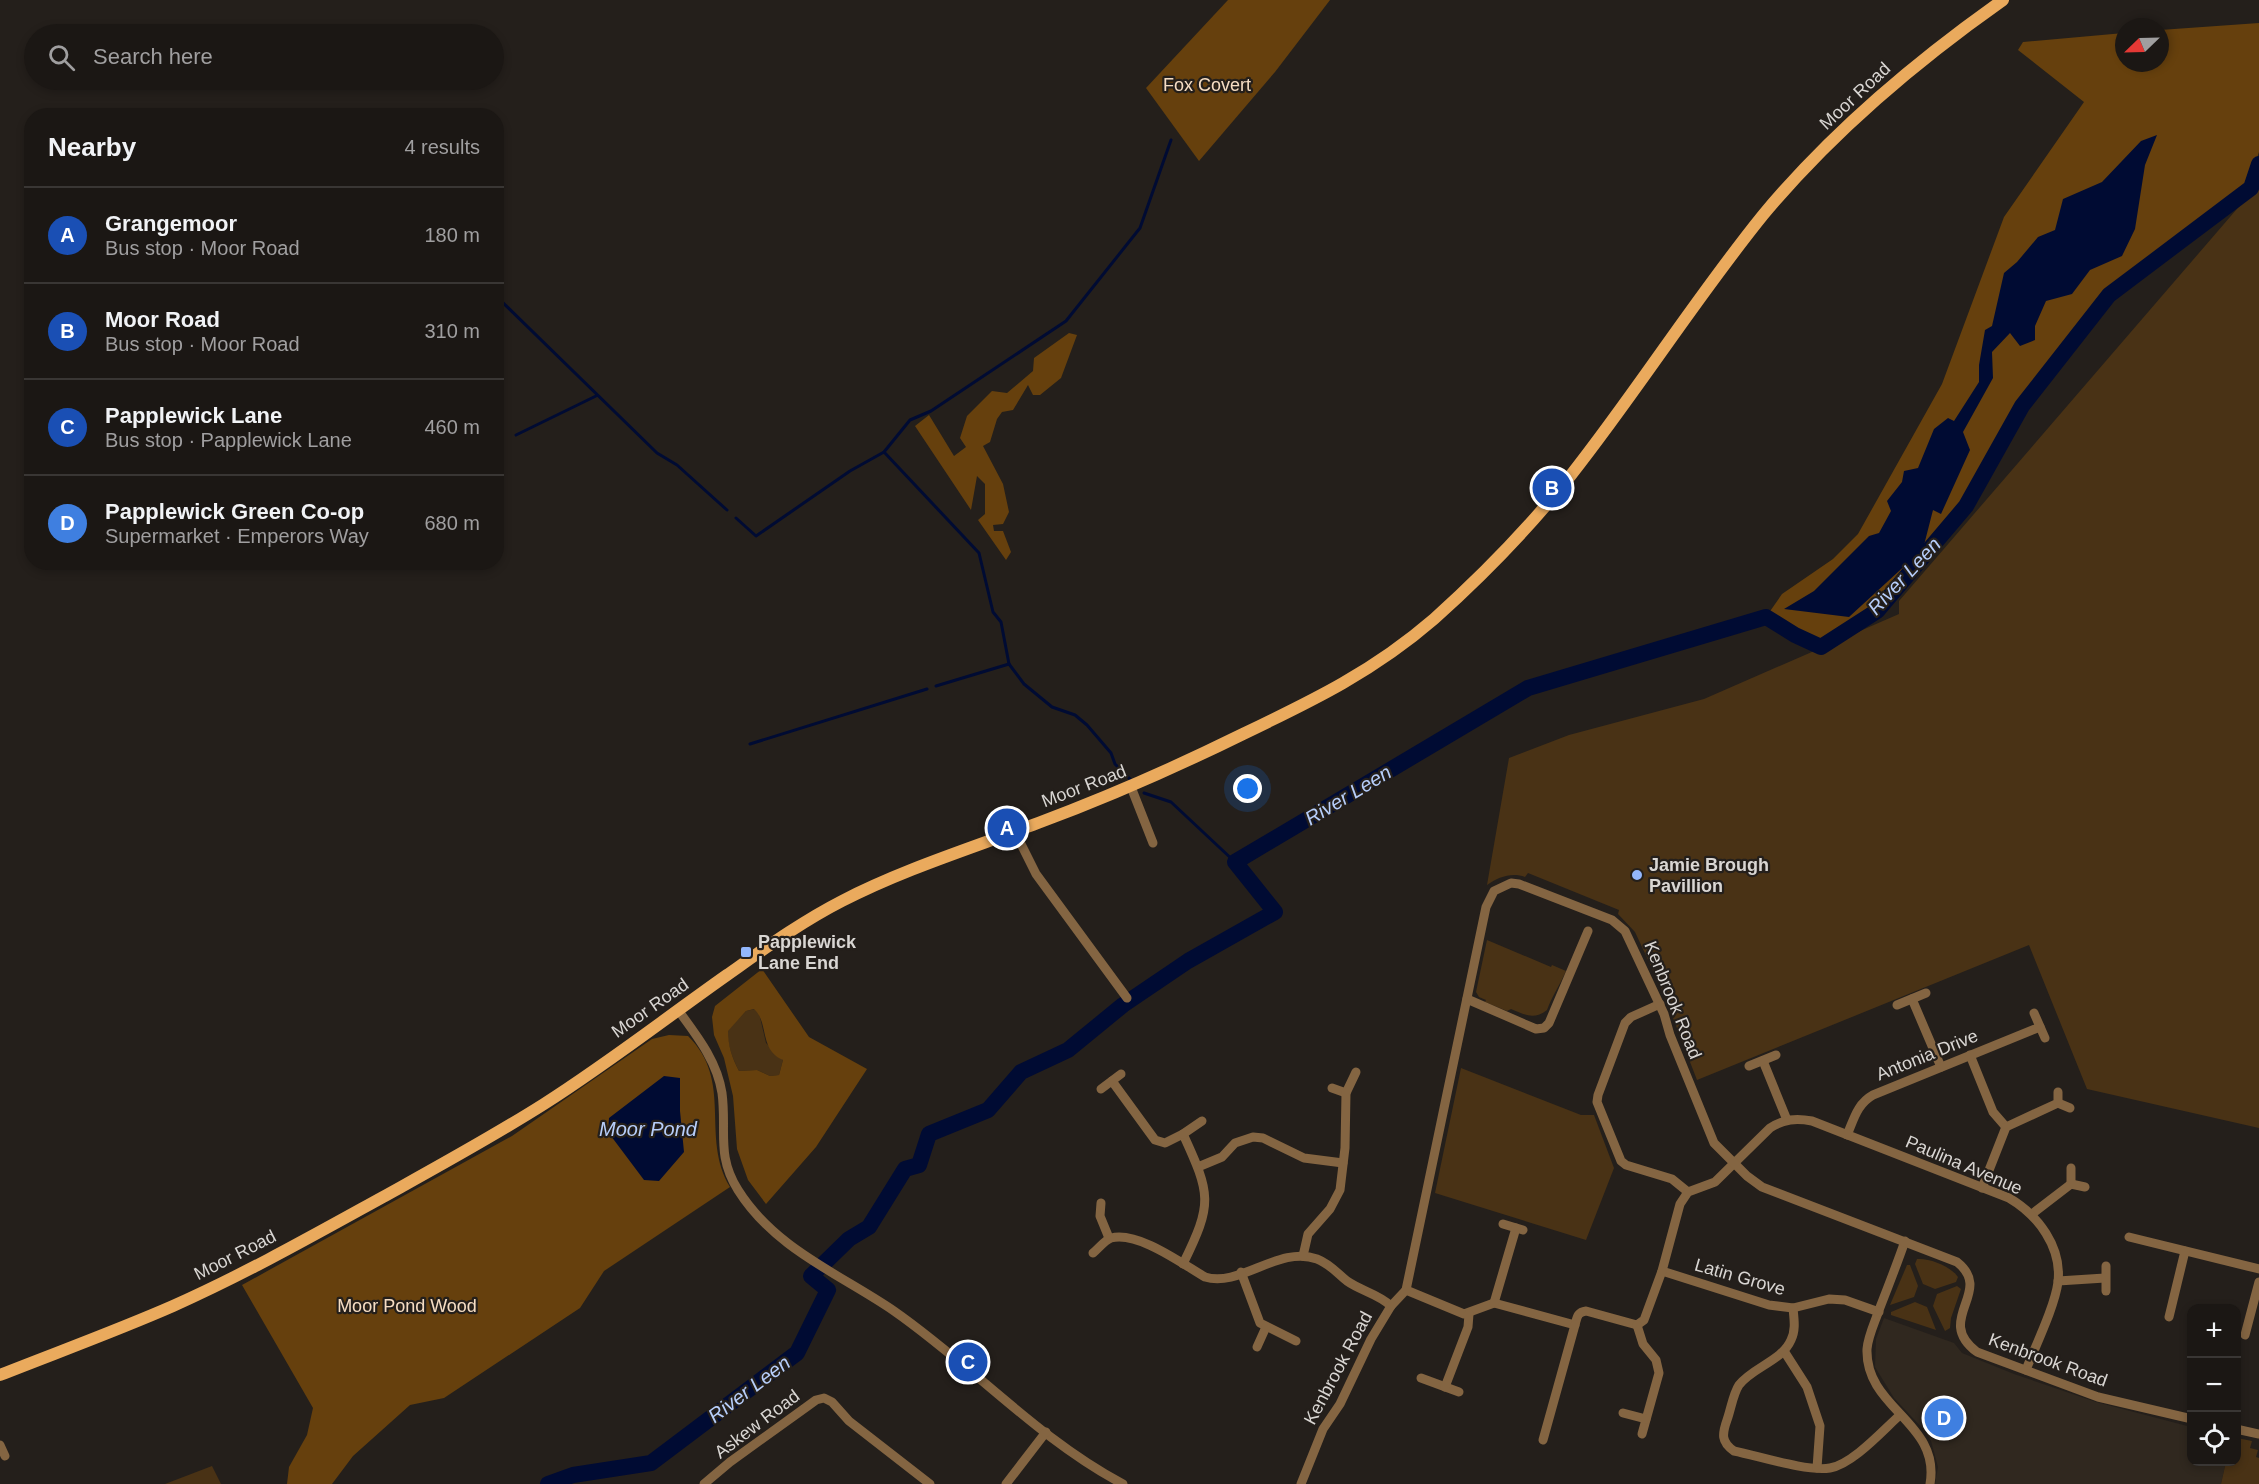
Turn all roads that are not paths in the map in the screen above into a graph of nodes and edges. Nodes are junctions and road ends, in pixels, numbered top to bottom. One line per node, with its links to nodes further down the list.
1 (2003, 0): 2 (main road, Moor Road)
2 (1131, 787): 3 (main road, Moor Road); 4 (street)
3 (1015, 832): 7 (street); 12 (main road, Moor Road)
4 (1153, 843)
5 (1588, 931): 8 (street)
6 (1926, 993): 9 (street)
7 (1127, 998)
8 (1467, 999): 10 (street, Kenbrook Road); 60 (street, Kenbrook Road)
9 (1912, 999): 11 (street); 20 (street)
10 (1660, 1004): 36 (street, Kenbrook Road); 42 (street)
11 (1897, 1005)
12 (678, 1010): 76 (main road, Moor Road); 85 (street)
13 (2034, 1012): 14 (street)
14 (2040, 1027): 15 (street); 17 (street, Antonia Drive)
15 (2044, 1038)
16 (1776, 1055): 18 (street)
17 (1970, 1055): 20 (street, Antonia Drive); 32 (street)
18 (1763, 1061): 19 (street); 30 (street)
19 (1749, 1066)
20 (1941, 1067): 34 (street, Antonia Drive)
21 (1356, 1072): 27 (street)
22 (1121, 1074): 23 (street)
23 (1112, 1081): 25 (street); 33 (street)
24 (1332, 1088): 27 (street)
25 (1101, 1089)
26 (2058, 1092): 28 (street)
27 (1346, 1093): 35 (street)
28 (2058, 1103): 29 (street); 32 (street)
29 (2070, 1108)
30 (1787, 1120): 34 (street, Paulina Avenue); 36 (street)
31 (1202, 1121): 33 (street)
32 (2006, 1127): 41 (street)
33 (1183, 1134): 37 (street)
34 (1847, 1135): 41 (street, Paulina Avenue)
35 (1343, 1163): 37 (street); 51 (street)
36 (1735, 1164): 42 (street); 48 (street, Kenbrook Road)
37 (1198, 1167): 52 (street)
38 (2072, 1168): 39 (street)
39 (2071, 1184): 40 (street); 44 (street)
40 (2085, 1186)
41 (1982, 1188): 44 (street, Paulina Avenue)
42 (1688, 1192): 55 (street)
43 (1101, 1203): 46 (street)
44 (2032, 1214): 58 (street, Paulina Avenue)
45 (1503, 1224): 62 (street)
46 (1109, 1238): 50 (street); 52 (street)
47 (2128, 1238): 49 (street)
48 (1905, 1241): 65 (street); 75 (street, Kenbrook Road)
49 (2185, 1251): 54 (street); 67 (street)
50 (1094, 1253)
51 (1303, 1256): 56 (street); 63 (street)
52 (1183, 1264): 56 (street)
53 (2106, 1266): 57 (street)
54 (2259, 1269)
55 (1662, 1271): 64 (street, Latin Grove); 69 (street)
56 (1241, 1272): 70 (street)
57 (2105, 1278): 58 (street); 61 (street)
58 (2058, 1281): 75 (street, Paulina Avenue)
59 (2259, 1282): 71 (street)
60 (1406, 1290): 63 (street, Kenbrook Road); 66 (street)
61 (2106, 1292)
62 (1494, 1303): 66 (street); 68 (street)
63 (1391, 1306): 96 (street, Kenbrook Road)
64 (1793, 1308): 65 (street, Latin Grove); 74 (street)
65 (1878, 1312): 81 (street)
66 (1469, 1314): 78 (street)
67 (2169, 1317)
68 (1575, 1325): 69 (street); 88 (street)
69 (1637, 1325): 83 (street)
70 (1266, 1327): 72 (street); 73 (street)
71 (2245, 1335)
72 (1296, 1341)
73 (1257, 1347)
74 (1784, 1351): 91 (street); 91 (street)
75 (2026, 1371): 82 (street, Kenbrook Road)
76 (0, 1375)
77 (1421, 1377): 78 (street)
78 (1445, 1387): 79 (street)
79 (1459, 1392)
80 (1623, 1413): 83 (street)
81 (1900, 1415): 91 (street); 97 (street)
82 (2187, 1418)
83 (1646, 1419): 86 (street)
84 (2241, 1430): 87 (street)
85 (1046, 1432): 94 (street); 95 (street)
86 (1642, 1434)
87 (2259, 1434)
88 (1543, 1440)
89 (0, 1445): 90 (street)
90 (6, 1456)
91 (1817, 1468)
92 (710, 1483): 93 (street, Askew Road)
93 (930, 1484)
94 (1006, 1484)
95 (1123, 1484)
96 (1301, 1484)
97 (1930, 1484)

